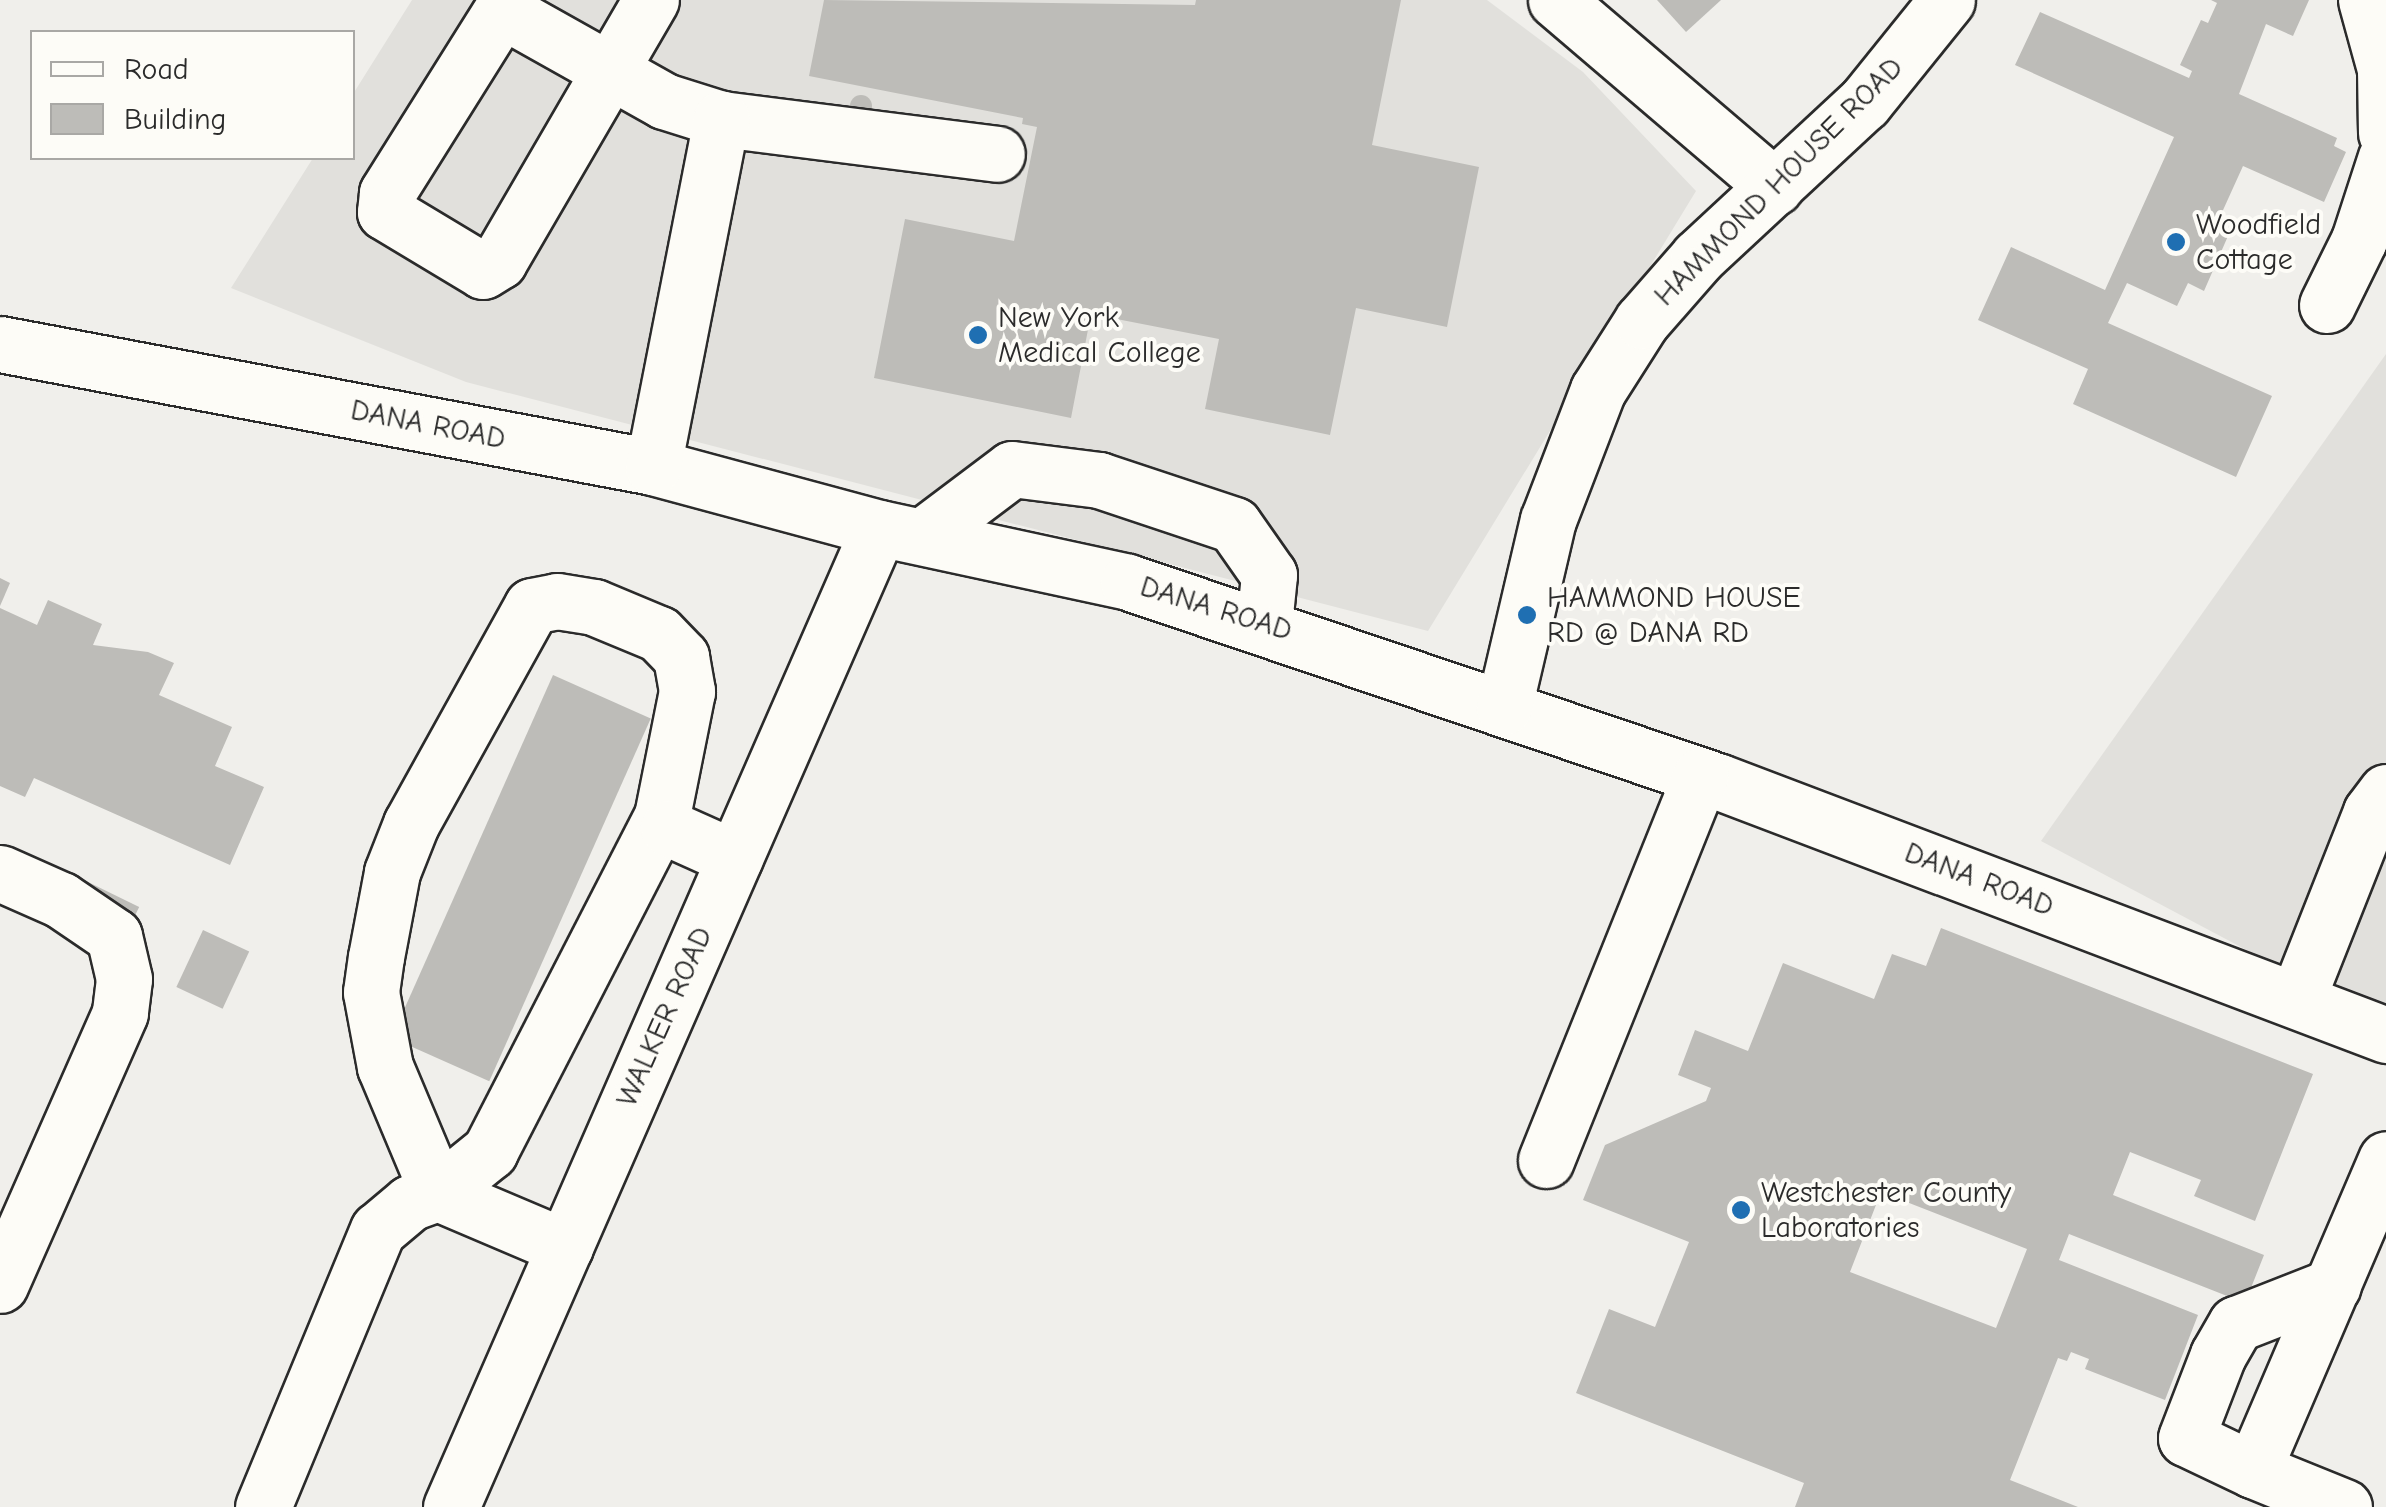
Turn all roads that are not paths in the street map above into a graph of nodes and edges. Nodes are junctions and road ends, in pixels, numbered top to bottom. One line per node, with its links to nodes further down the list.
1 (650, 0): 6 (street)
2 (1556, 0): 11 (street)
3 (1948, 0): 11 (street, HAMMOND HOUSE ROAD)
4 (2366, 0): 8 (street)
5 (505, 5): 6 (street); 6 (street)
6 (610, 71): 7 (street)
7 (721, 120): 9 (street); 14 (street)
8 (2386, 133)
9 (997, 154)
10 (2386, 157): 12 (street)
11 (1775, 187): 17 (street, HAMMOND HOUSE ROAD)
12 (2327, 305)
13 (0, 344): 14 (street, DANA ROAD)
14 (653, 467): 15 (street, DANA ROAD)
15 (901, 532): 16 (street, DANA ROAD); 16 (street); 21 (street, WALKER ROAD)
16 (1264, 624): 17 (street, DANA ROAD)
17 (1504, 707): 18 (street, DANA ROAD)
18 (1700, 776): 23 (street, DANA ROAD); 26 (street)
19 (2386, 792): 23 (street)
20 (662, 816): 21 (street); 27 (street); 27 (street)
21 (734, 858): 28 (street, WALKER ROAD)
22 (0, 873): 29 (street)
23 (2297, 999): 24 (street, DANA ROAD)
24 (2386, 1035)
25 (2386, 1159): 30 (street)
26 (1546, 1160)
27 (438, 1193): 28 (street); 32 (street)
28 (565, 1247): 33 (street, WALKER ROAD)
29 (0, 1285)
30 (2333, 1286): 31 (street); 31 (street)
31 (2253, 1470): 34 (street)
32 (263, 1507)
33 (451, 1507)
34 (2344, 1507)

